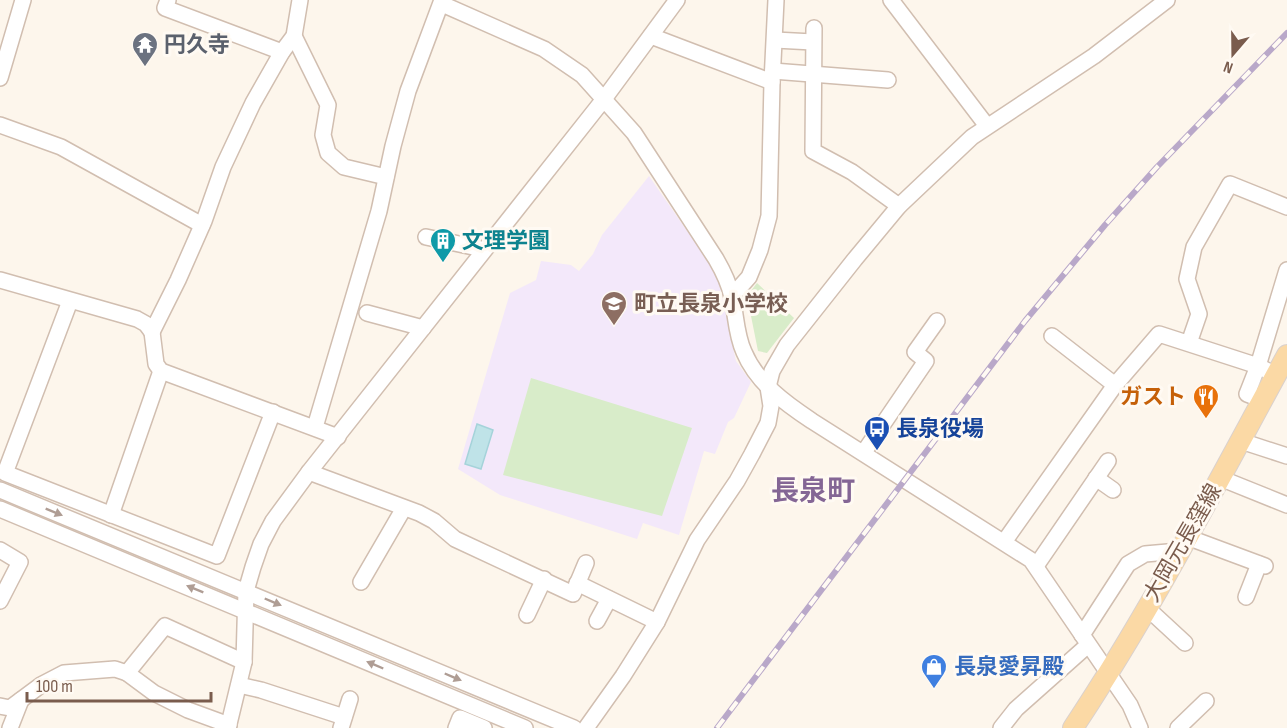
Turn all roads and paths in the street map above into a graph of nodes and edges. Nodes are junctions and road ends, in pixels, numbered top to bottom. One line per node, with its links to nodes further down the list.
1 (23, 0): 15 (street)
2 (168, 0): 12 (street)
3 (300, 0): 9 (street)
4 (677, 0): 10 (street)
5 (776, 0): 11 (street)
6 (891, 0): 19 (street)
7 (1167, 0): 19 (street)
8 (442, 2): 17 (street); 20 (street)
9 (294, 36): 12 (street); 20 (street)
10 (651, 36): 14 (street); 17 (street)
11 (775, 40): 13 (street); 14 (street)
12 (282, 52): 23 (street)
13 (813, 73): 14 (street); 16 (street); 21 (street)
14 (772, 76): 28 (street)
15 (0, 78)
16 (888, 80)
17 (604, 99): 28 (street); 32 (street)
18 (0, 125): 23 (street)
19 (987, 126): 21 (street)
20 (386, 177): 44 (street)
21 (899, 206): 41 (street)
22 (1287, 207): 35 (street)
23 (202, 225): 33 (street)
24 (426, 237): 25 (street)
25 (478, 248)
26 (1287, 270): 37 (street)
27 (0, 280): 29 (street)
28 (732, 296): 41 (street)
29 (70, 301): 33 (street); 58 (street)
30 (367, 313): 32 (street)
31 (937, 321): 47 (street)
32 (423, 328): 45 (street)
33 (152, 332): 38 (street)
34 (1052, 336): 40 (street)
35 (1189, 343): 37 (street); 40 (street)
36 (1287, 355): 39 (main road, 大岡元長窪線)
37 (1258, 366): 39 (street); 42 (street)
38 (161, 370): 43 (street); 58 (street)
39 (1276, 375): 42 (main road, 大岡元長窪線)
40 (1115, 385): 59 (street)
41 (768, 387): 47 (street); 75 (street)
42 (1263, 400): 46 (main road, 大岡元長窪線)
43 (273, 412): 44 (street); 58 (street)
44 (315, 427): 45 (street)
45 (338, 437): 50 (street)
46 (1241, 441): 48 (street); 52 (main road, 大岡元長窪線)
47 (864, 452): 59 (street)
48 (1287, 456)
49 (1108, 461): 51 (street)
50 (309, 472): 56 (street); 67 (street)
51 (1096, 478): 54 (street); 63 (street)
52 (1220, 478): 55 (street); 60 (main road, 大岡元長窪線)
53 (0, 490): 67 (street, one-way to 67)
54 (1113, 490)
55 (1287, 505)
56 (404, 508): 64 (street); 65 (street)
57 (0, 509): 72 (street, one-way to 57)
58 (111, 515)
59 (1004, 542): 63 (street)
60 (1183, 544): 68 (street); 71 (main road, 大岡元長窪線); 76 (street)
61 (0, 550): 70 (street)
62 (586, 563): 66 (street)
63 (1036, 566): 76 (street)
64 (544, 579): 66 (street); 73 (street)
65 (361, 582)
66 (577, 583): 69 (street)
67 (246, 591): 72 (street); 92 (street, one-way to 92)
68 (1246, 597)
69 (609, 599): 74 (street); 75 (street)
70 (0, 601)
71 (1146, 607): 77 (street); 80 (main road, 大岡元長窪線)
72 (245, 610): 78 (street); 91 (street, one-way to 72)
73 (527, 615)
74 (597, 621)
75 (657, 622): 93 (street)
76 (1085, 640): 80 (street); 94 (street)
77 (1185, 643)
78 (244, 662): 79 (street); 81 (street)
79 (127, 673): 83 (street); 87 (street)
80 (1108, 674): 95 (main road, 大岡元長窪線); 96 (street)
81 (239, 685): 86 (street); 87 (street)
82 (350, 699): 86 (street)
83 (21, 700): 85 (street); 88 (street)
84 (1206, 701): 97 (street)
85 (0, 706)
86 (342, 723)
87 (229, 726)
88 (10, 728)
89 (456, 728): 90 (street)
90 (484, 728)
91 (525, 728)
92 (574, 728)
93 (586, 728)
94 (1001, 728)
95 (1072, 728)
96 (1140, 728)
97 (1178, 728)

